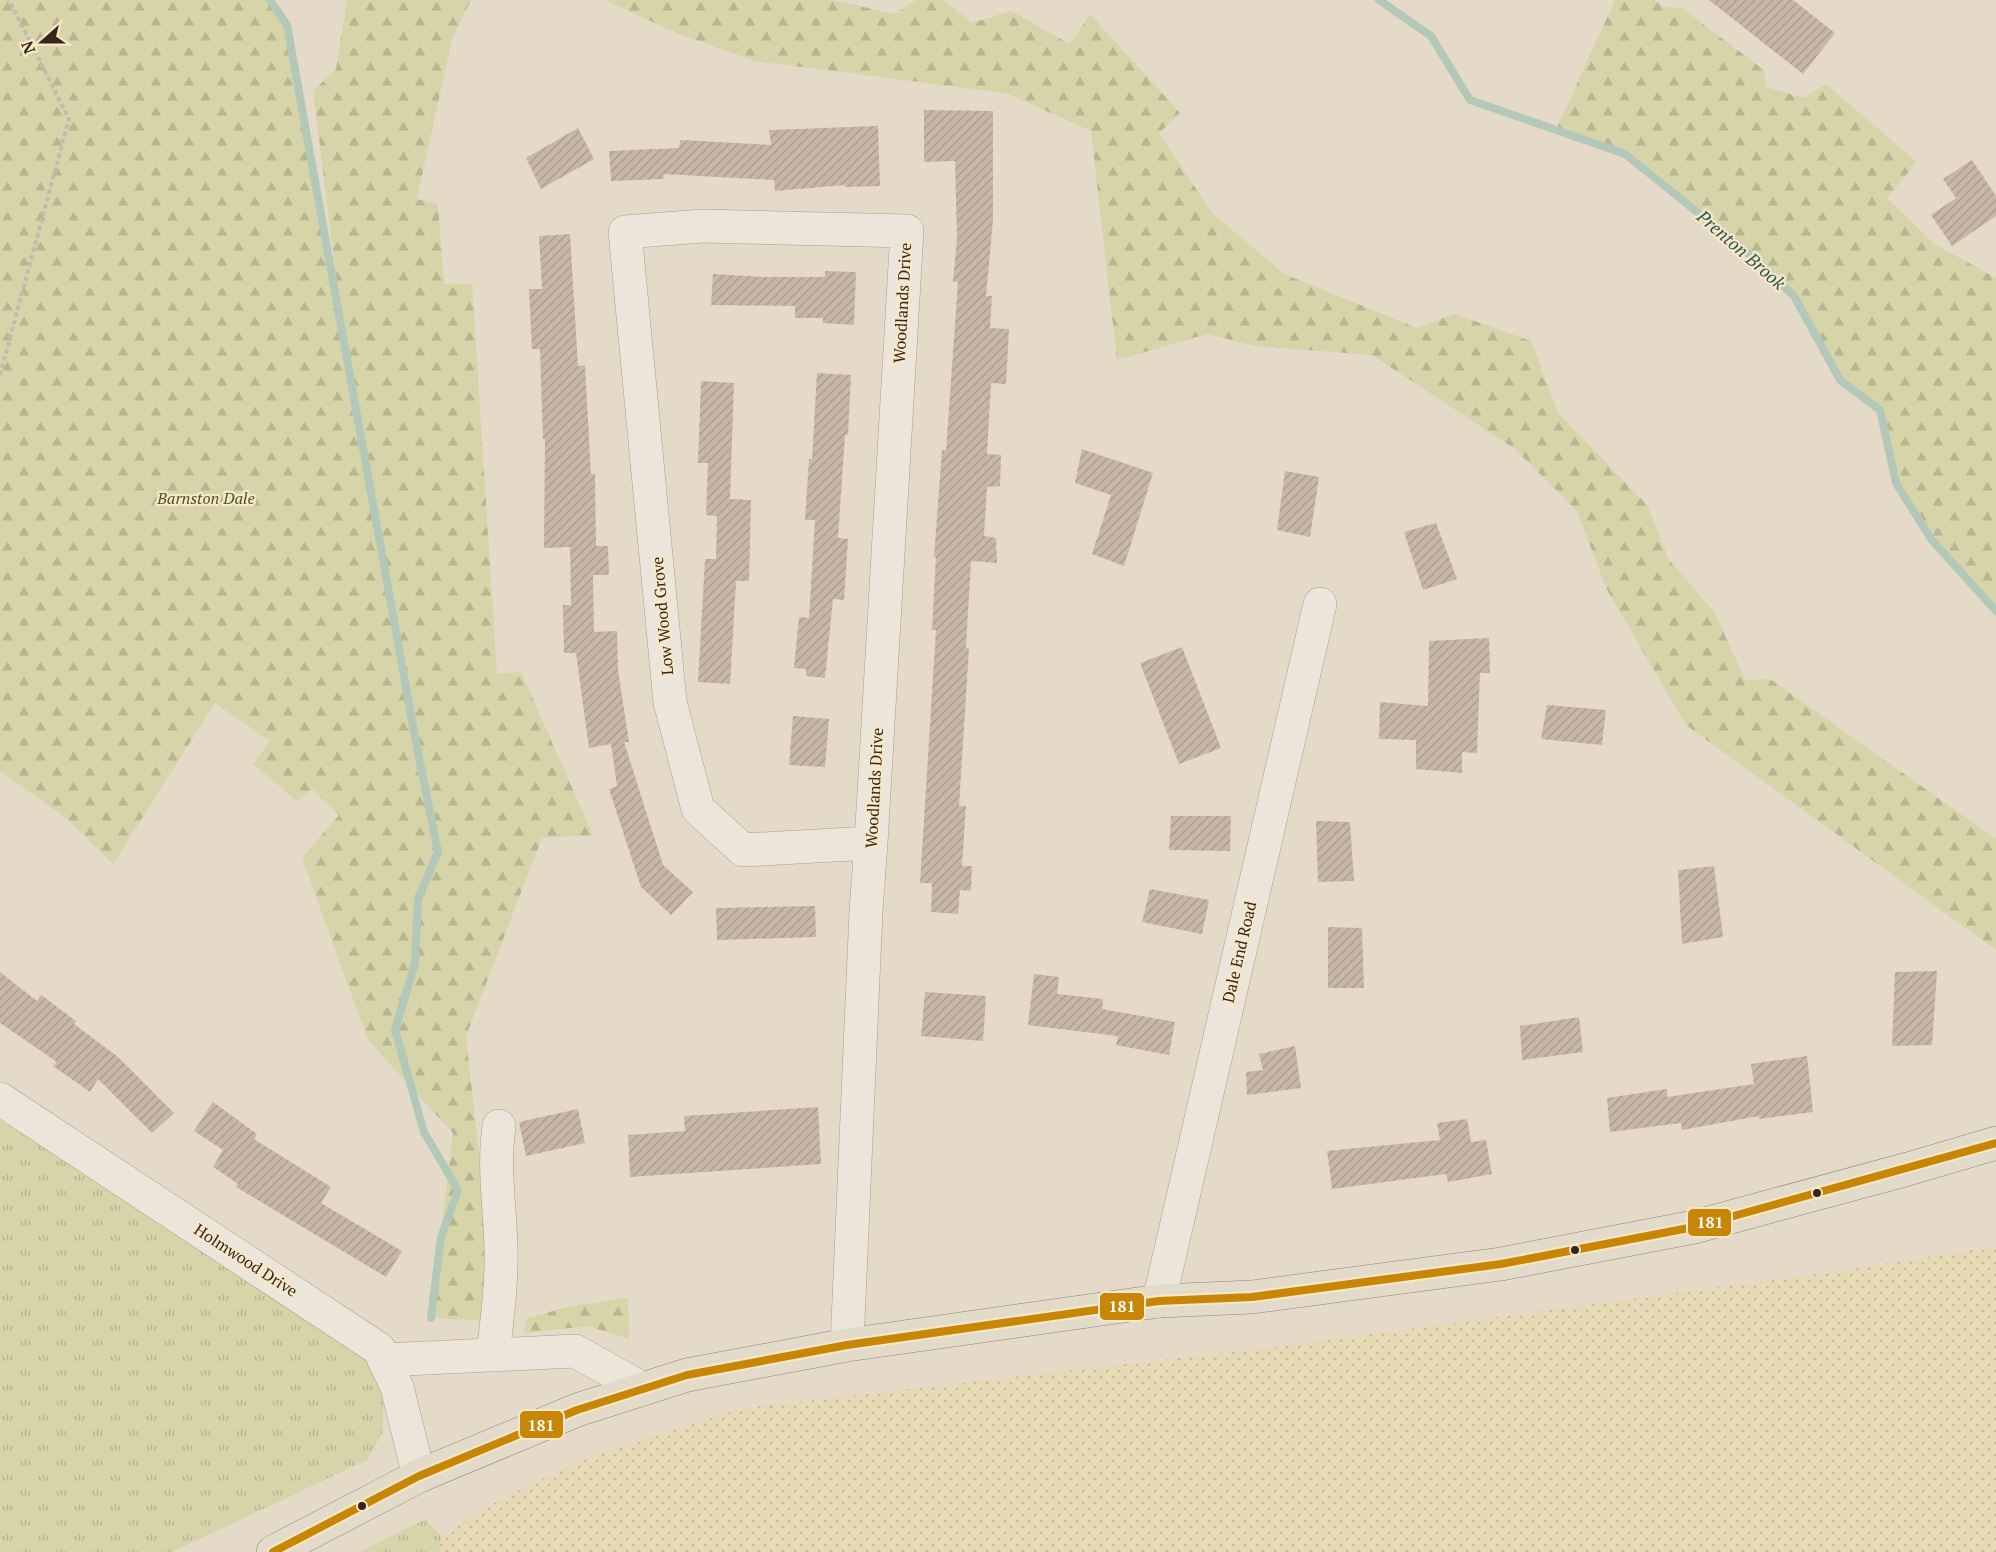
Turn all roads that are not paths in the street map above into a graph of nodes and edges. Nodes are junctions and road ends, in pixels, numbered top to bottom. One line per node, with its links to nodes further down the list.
1 (907, 231): 3 (street, Woodlands Drive); 3 (street, Low Wood Grove)
2 (1320, 604): 7 (street, Dale End Road)
3 (871, 843): 8 (street, Woodlands Drive)
4 (0, 1099): 10 (street, Holmwood Drive)
5 (499, 1126): 9 (street)
6 (1996, 1143): 7 (main road)
7 (1159, 1301): 8 (main road)
8 (847, 1345): 11 (main road)
9 (493, 1355): 10 (street); 11 (street)
10 (384, 1360): 12 (street, Holmwood Drive)
11 (644, 1389): 12 (main road)
12 (419, 1476): 13 (main road)
13 (273, 1552)

